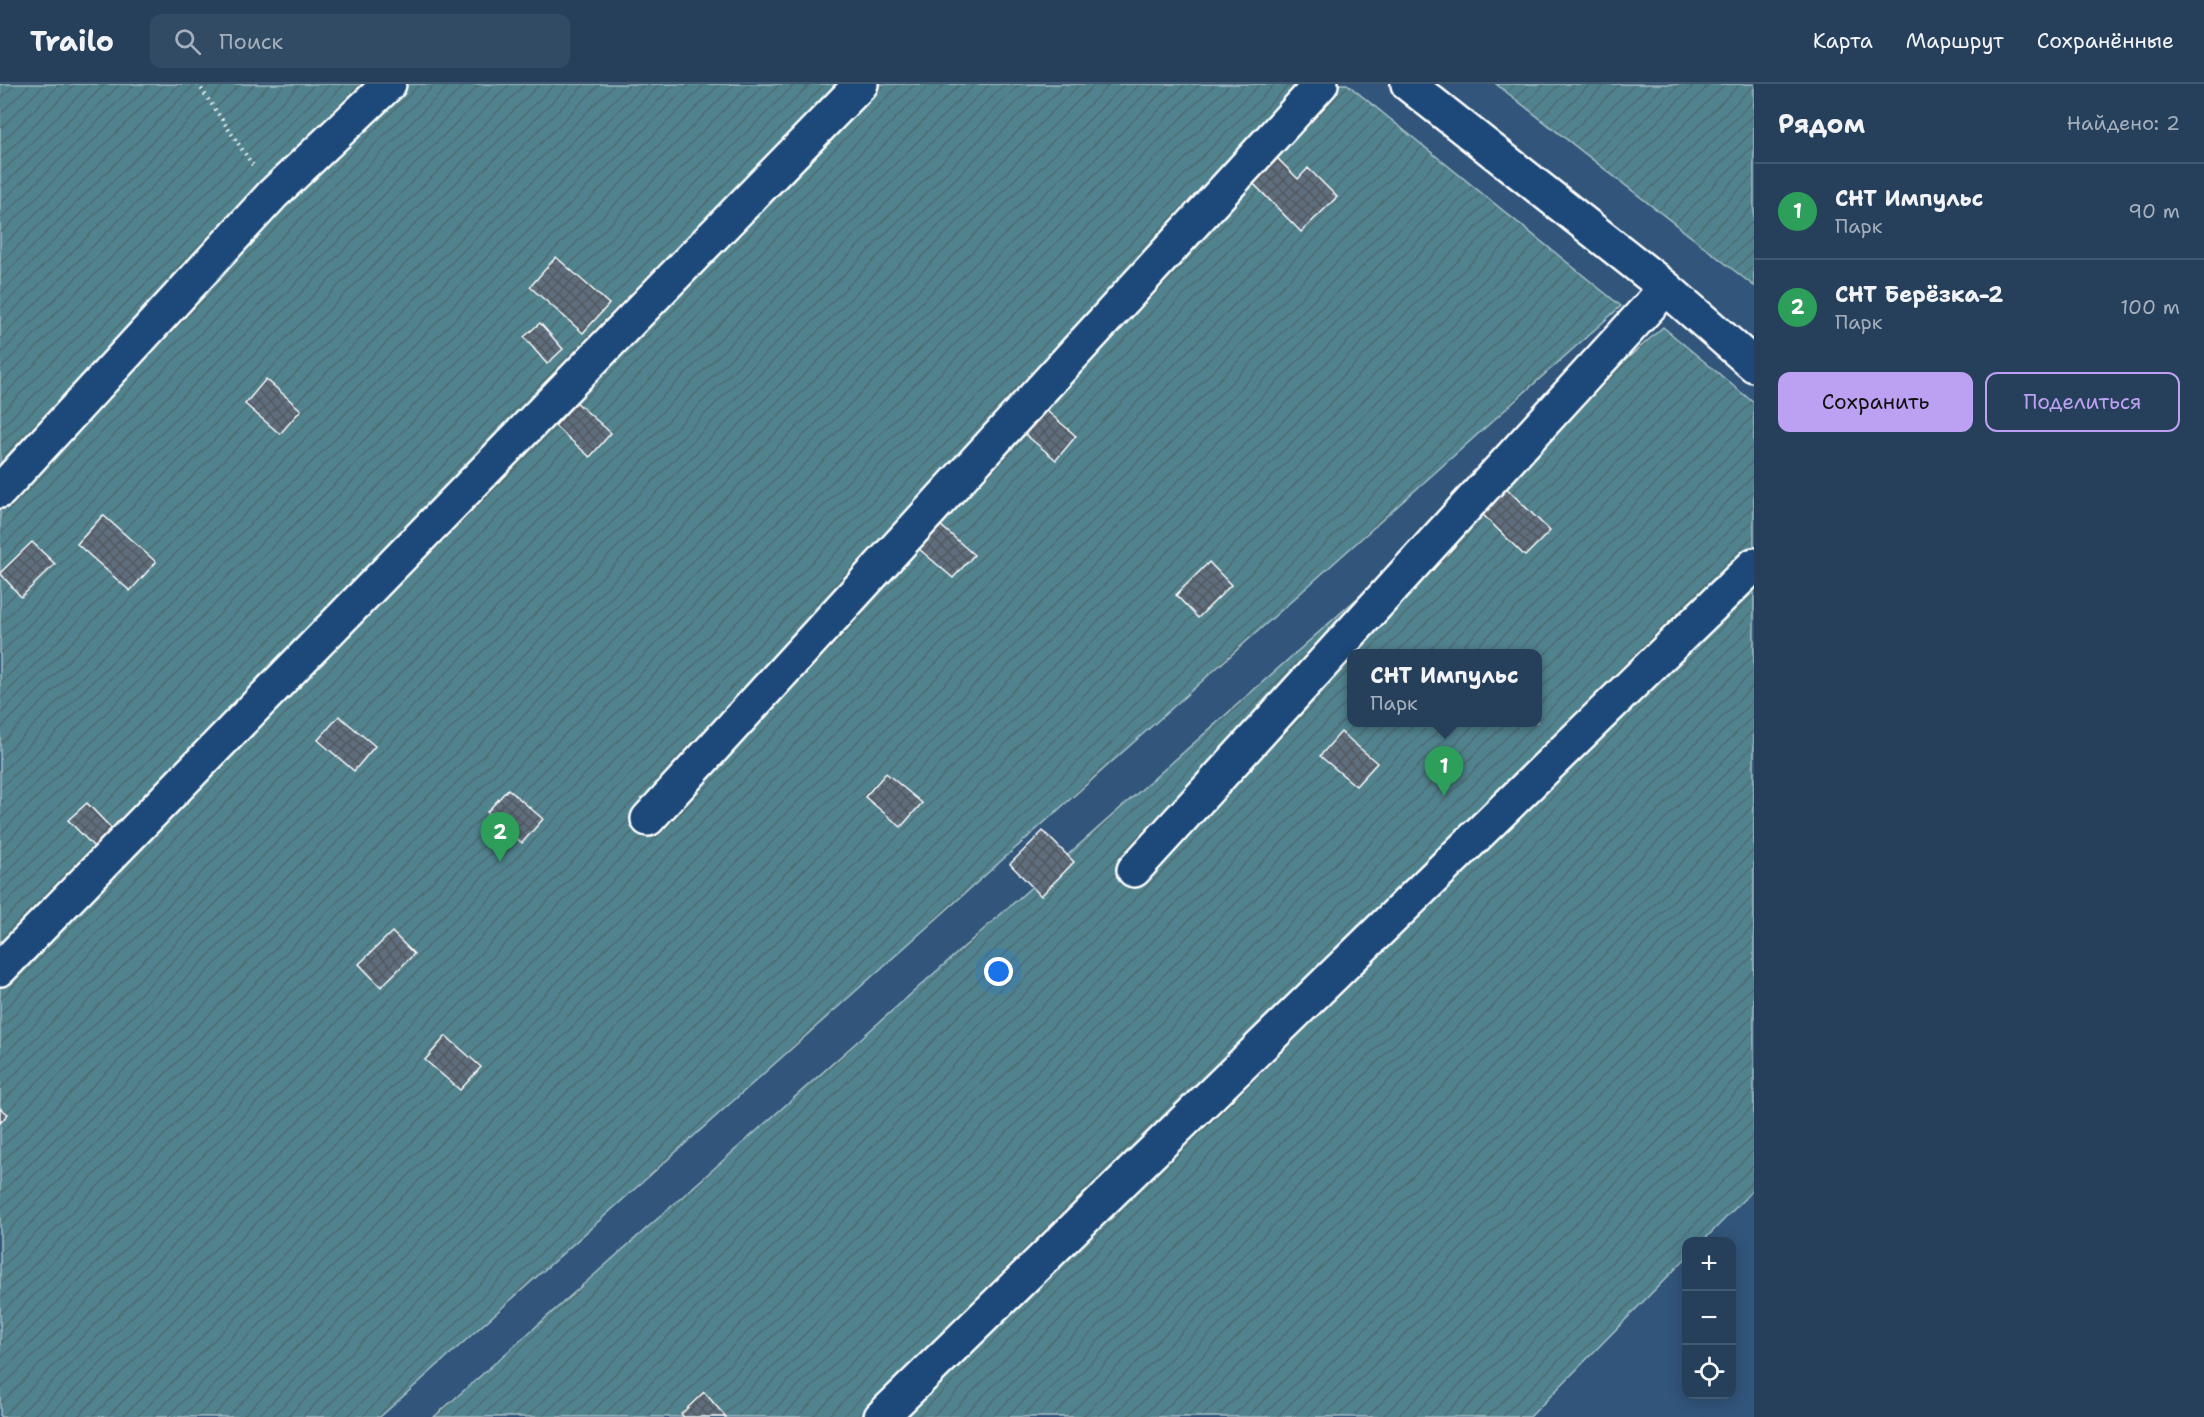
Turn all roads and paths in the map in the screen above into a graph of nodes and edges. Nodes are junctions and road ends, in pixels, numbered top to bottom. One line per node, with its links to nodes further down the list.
1 (198, 84): 6 (path)
2 (389, 84): 6 (lane)
3 (861, 84): 13 (lane)
4 (1321, 84): 11 (lane)
5 (1408, 84): 7 (lane)
6 (273, 194): 9 (lane)
7 (1666, 288): 8 (lane); 12 (lane)
8 (1754, 364)
9 (0, 491)
10 (1754, 565): 14 (lane)
11 (648, 819)
12 (1134, 870)
13 (0, 969)
14 (881, 1417)

